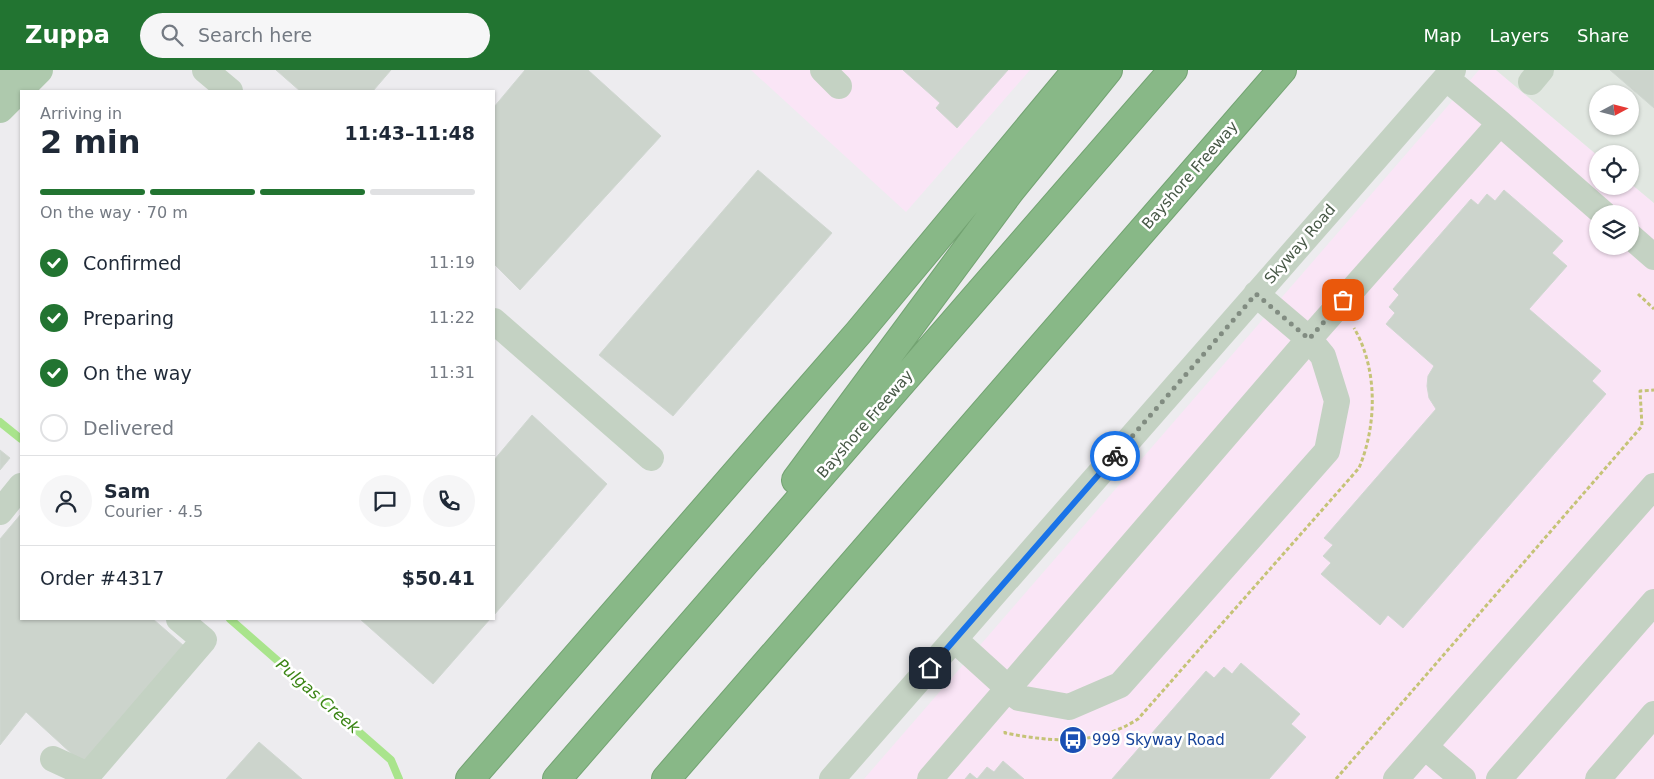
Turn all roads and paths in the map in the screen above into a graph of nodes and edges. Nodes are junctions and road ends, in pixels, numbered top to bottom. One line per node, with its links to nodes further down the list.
1 (6, 70): 9 (main road)
2 (39, 70): 11 (main road)
3 (205, 70): 10 (street)
4 (1077, 70): 34 (highway)
5 (1108, 70): 29 (highway)
6 (1174, 70): 29 (highway, Bayshore Freeway)
7 (1282, 70): 36 (highway, Bayshore Freeway)
8 (1449, 74): 12 (street); 16 (street, Skyway Road)
9 (0, 76)
10 (229, 90)
11 (0, 109)
12 (1500, 123): 13 (street); 20 (street)
13 (1594, 205)
14 (1639, 244): 15 (street)
15 (1654, 257)
16 (1256, 294): 20 (street); 28 (street, Skyway Road)
17 (1638, 294): 18 (path)
18 (1654, 309)
19 (495, 322): 22 (street)
20 (1309, 339): 30 (street); 30 (street)
21 (1654, 390): 39 (path)
22 (651, 458)
23 (1654, 486): 32 (street)
24 (20, 487): 25 (street)
25 (0, 512)
26 (1654, 602): 42 (street)
27 (180, 620): 33 (street)
28 (955, 640): 30 (street); 37 (street, Skyway Road)
29 (666, 653): 35 (highway, Bayshore Freeway)
30 (1008, 690): 38 (street)
31 (1654, 714): 43 (street)
32 (1425, 746): 40 (street); 41 (street)
33 (53, 758)
34 (470, 779)
35 (557, 779)
36 (666, 779)
37 (832, 779)
38 (930, 779)
39 (1336, 779)
40 (1396, 779)
41 (1462, 779)
42 (1499, 779)
43 (1598, 779)

